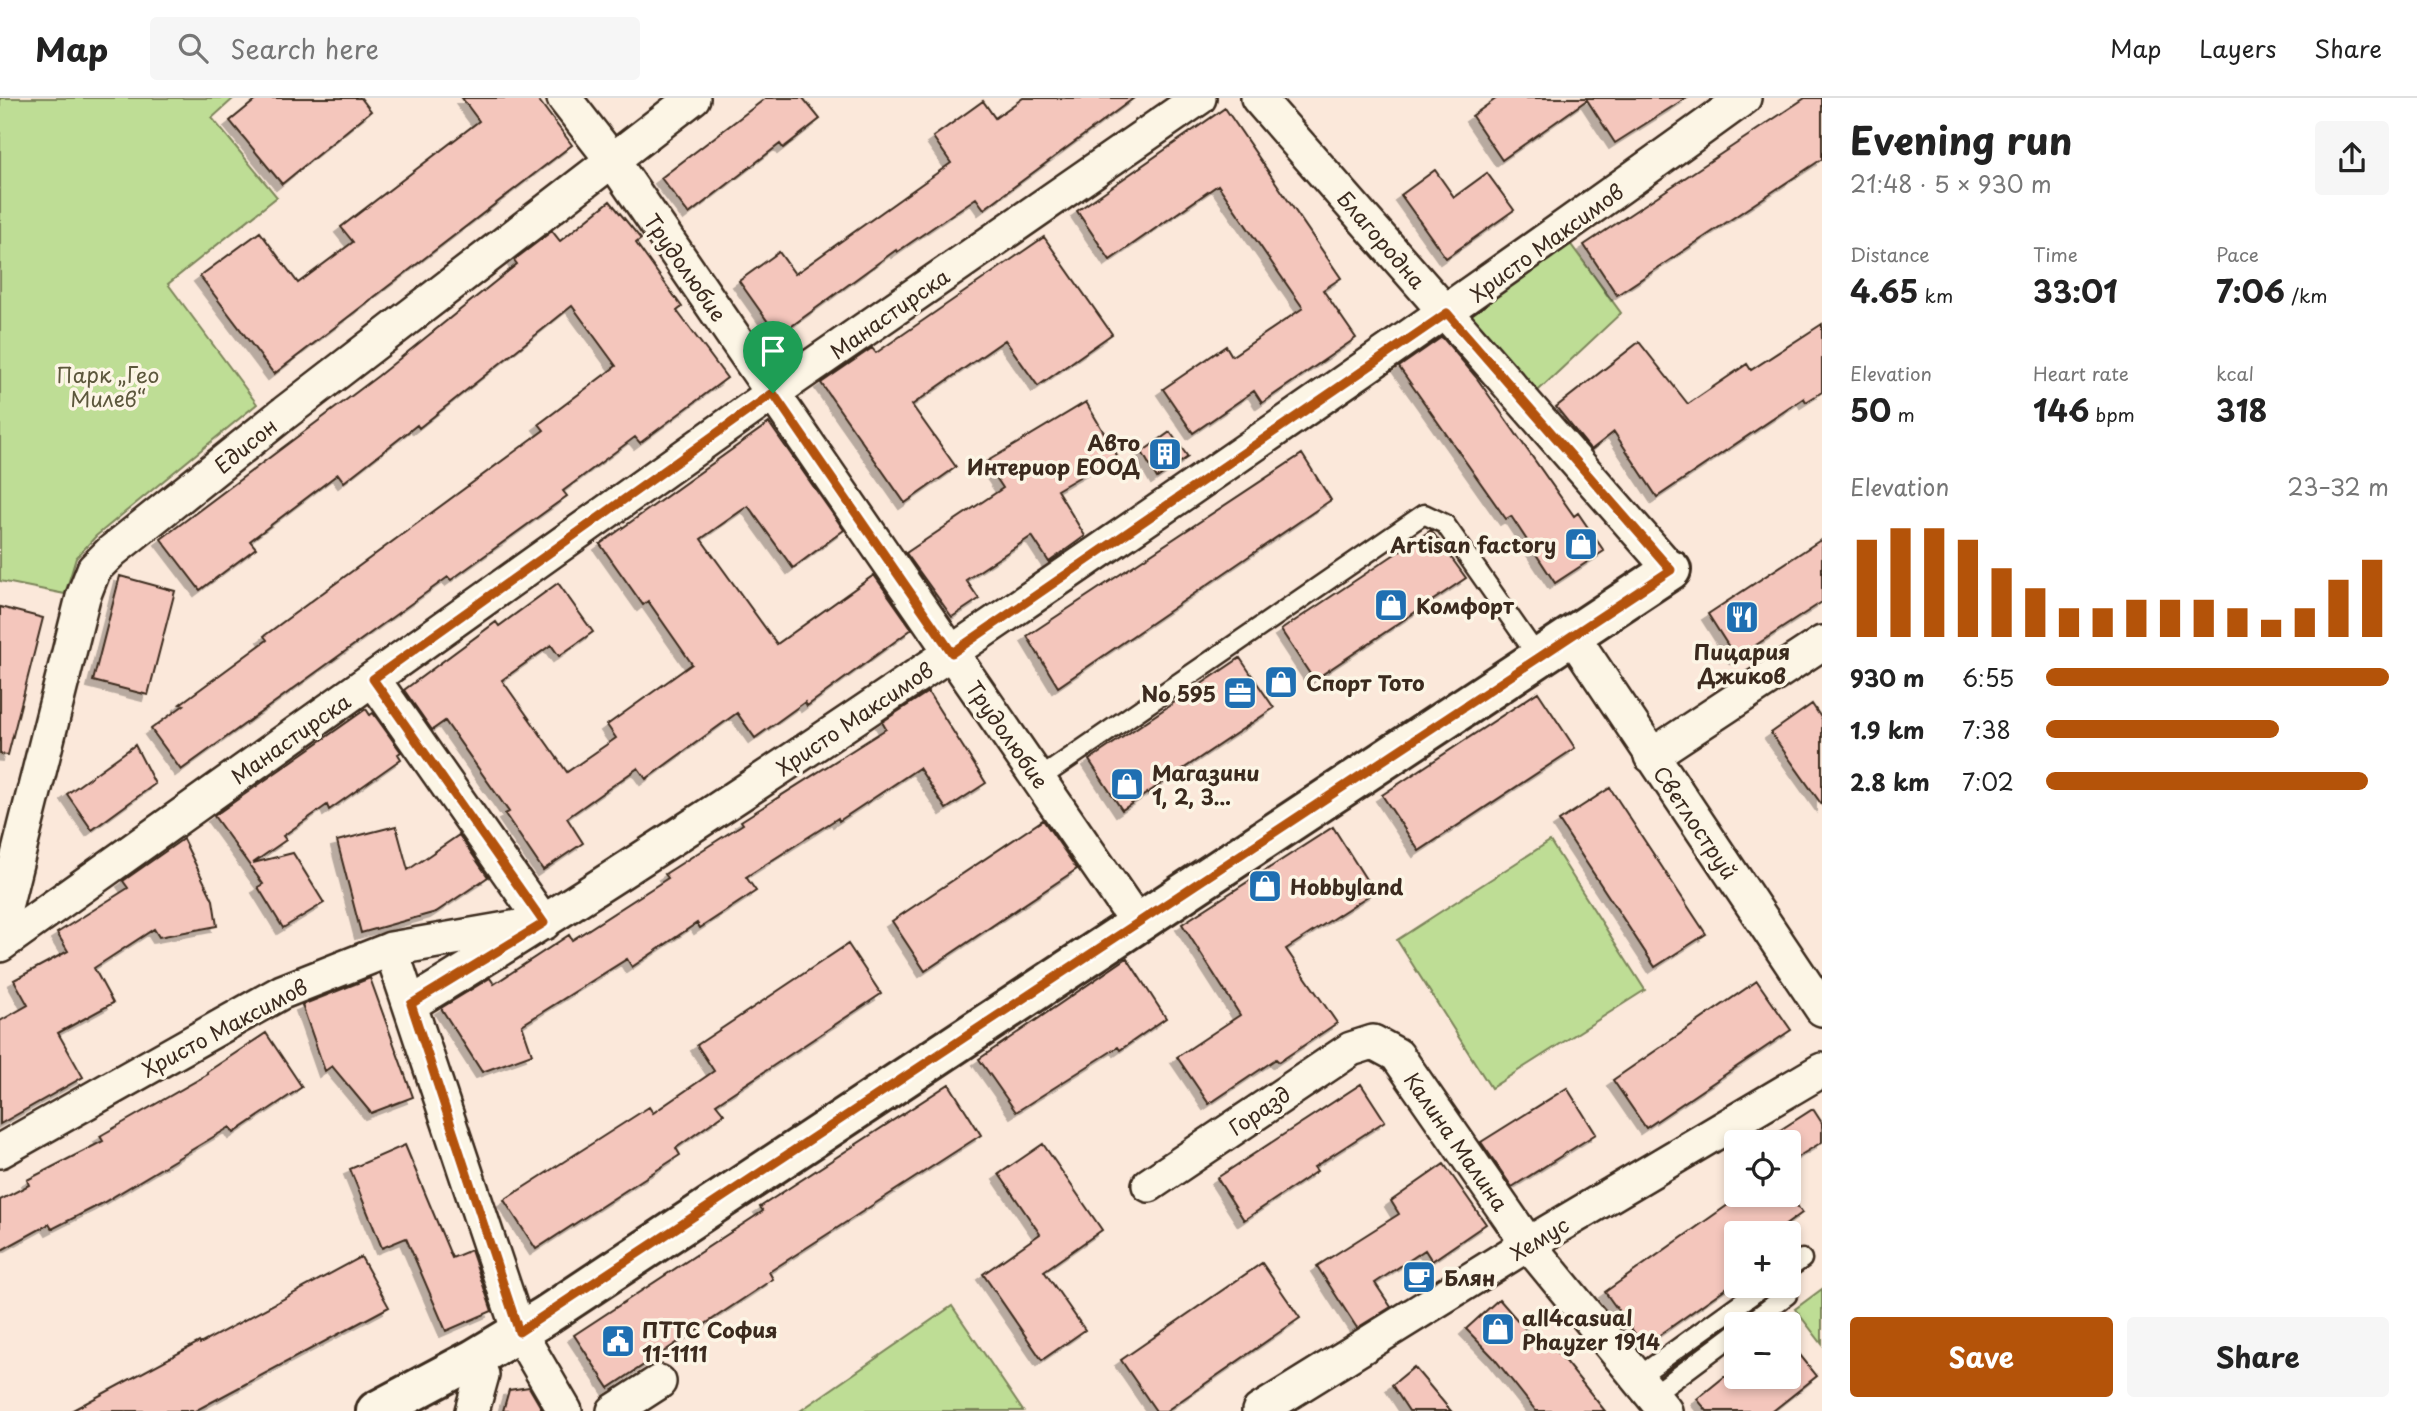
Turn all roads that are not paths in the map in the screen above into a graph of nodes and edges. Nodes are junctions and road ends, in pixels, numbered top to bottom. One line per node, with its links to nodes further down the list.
1 (564, 98): 6 (street, Трудолюбие)
2 (693, 98): 6 (street, Едисон)
3 (1199, 98): 8 (street, Манастирска)
4 (1258, 98): 7 (street, Благородна)
5 (1744, 98): 7 (street, Христо Максимов)
6 (612, 161): 8 (street, Трудолюбие); 19 (street, Едисон)
7 (1447, 313): 9 (street, Благородна); 12 (street, Христо Максимов)
8 (773, 393): 12 (street, Трудолюбие); 14 (street, Манастирска)
9 (1671, 570): 10 (street)
10 (1572, 635): 13 (street); 15 (street, Светлоструй)
11 (1822, 643): 15 (street)
12 (952, 653): 16 (street, Трудолюбие); 17 (street, Христо Максимов)
13 (1538, 657): 16 (lane); 18 (street)
14 (373, 679): 17 (street); 20 (street, Манастирска)
15 (1651, 756): 23 (street, Светлоструй)
16 (1039, 779): 18 (street, Трудолюбие)
17 (544, 923): 21 (street, Христо Максимов); 22 (street, Христо Максимов)
18 (1138, 924): 32 (street)
19 (0, 927)
20 (0, 945)
21 (391, 949): 22 (street); 26 (street, Христо Максимов)
22 (411, 1004): 32 (street)
23 (1822, 1009)
24 (1373, 1042): 27 (street, Горазд); 28 (street, Калина Малина)
25 (1822, 1070): 28 (street, Хемус)
26 (0, 1151)
27 (1149, 1185)
28 (1528, 1244): 36 (street, Калина Малина); 41 (street, Хемус)
29 (1752, 1298): 36 (lane)
30 (1783, 1298): 31 (lane)
31 (1764, 1312)
32 (519, 1332): 34 (street); 39 (street)
33 (1724, 1342): 36 (lane)
34 (474, 1359): 37 (street); 38 (street)
35 (659, 1382): 40 (street)
36 (1652, 1394)
37 (376, 1411)
38 (472, 1411)
39 (565, 1411)
40 (614, 1411)
41 (1258, 1411)

